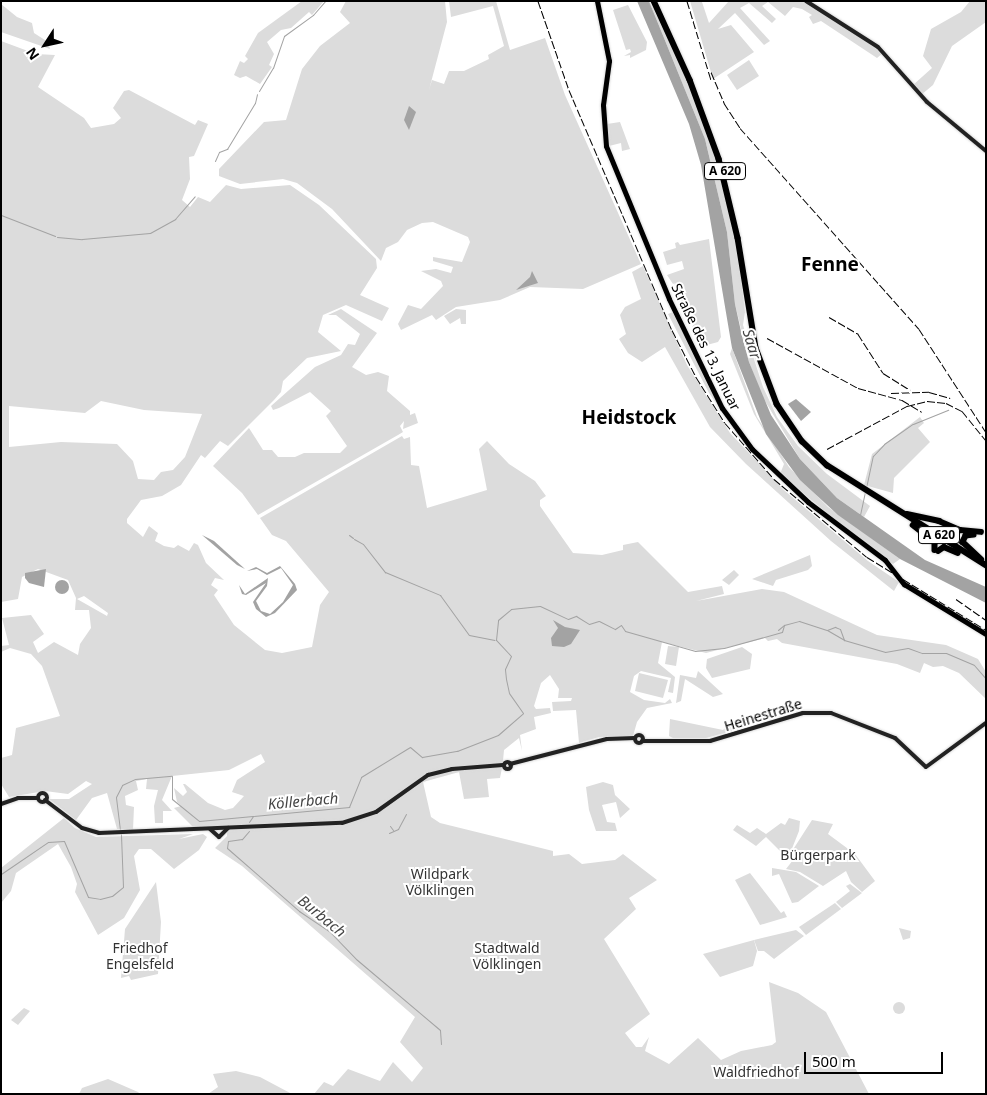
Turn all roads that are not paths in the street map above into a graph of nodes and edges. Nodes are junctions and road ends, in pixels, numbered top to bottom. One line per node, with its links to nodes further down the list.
1 (597, 1): 9 (main road, Straße des 13. Januar)
2 (655, 1): 5 (highway, A 620); 5 (highway, A 620)
3 (806, 1): 4 (main road)
4 (986, 151)
5 (755, 340): 6 (highway, A 620)
6 (901, 512): 7 (highway, A 620); 7 (highway); 7 (highway)
7 (977, 559): 8 (highway)
8 (985, 563)
9 (986, 635)
10 (986, 723): 15 (main road, Heinestraße)
11 (37, 798): 12 (main road); 12 (main road); 13 (main road)
12 (45, 800): 14 (main road)
13 (1, 804)
14 (215, 830): 15 (main road); 15 (main road)
15 (223, 830)

